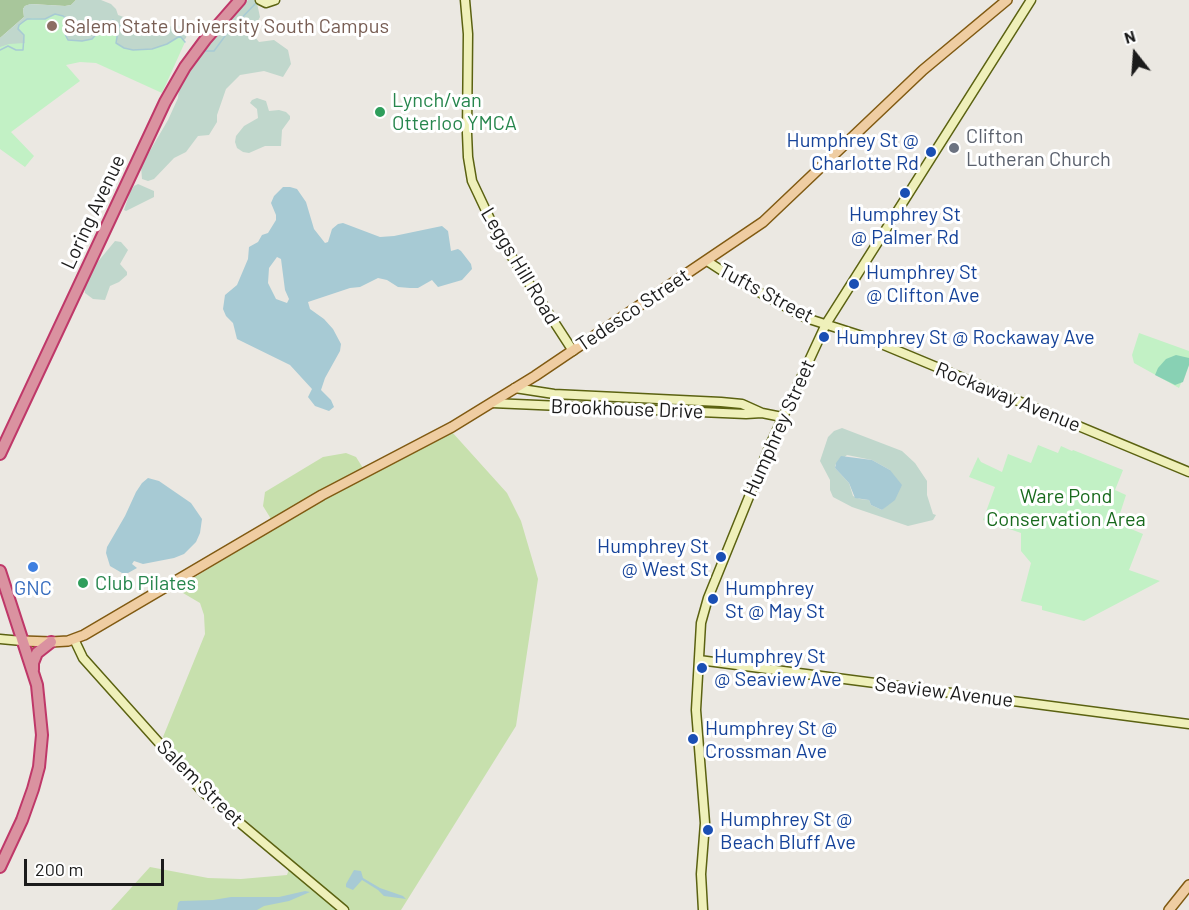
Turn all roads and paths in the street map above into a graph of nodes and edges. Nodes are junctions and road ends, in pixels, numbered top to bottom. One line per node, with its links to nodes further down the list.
1 (240, 0): 14 (highway, Loring Avenue)
2 (275, 0): 6 (main road)
3 (465, 0): 9 (main road, Leggs Hill Road)
4 (1006, 0): 7 (main road, Tedesco Street)
5 (1031, 0): 8 (main road, Humphrey Street)
6 (261, 1)
7 (707, 261): 8 (main road, Tufts Street); 9 (main road, Tedesco Street)
8 (826, 324): 13 (main road, Humphrey Street); 15 (main road, Rockaway Avenue)
9 (573, 351): 10 (main road, Tedesco Street)
10 (515, 388): 11 (main road, Tedesco Street); 12 (main road, Brookhouse Drive)
11 (492, 403): 12 (main road, Brookhouse Drive); 18 (main road, Tedesco Street)
12 (762, 413): 13 (main road, Brookhouse Drive)
13 (782, 417): 21 (main road, Humphrey Street)
14 (0, 454)
15 (1189, 472)
16 (0, 571): 19 (highway)
17 (0, 639): 19 (main road)
18 (74, 639): 20 (main road, Tedesco Street); 26 (main road, Salem Street)
19 (22, 641): 20 (main road, Tedesco Street); 22 (highway)
20 (51, 642): 22 (highway)
21 (699, 660): 23 (main road, Seaview Avenue); 27 (main road, Humphrey Street)
22 (33, 674): 24 (highway)
23 (1189, 724)
24 (0, 867)
25 (1189, 885): 28 (main road)
26 (344, 910)
27 (703, 910)
28 (1169, 910)

